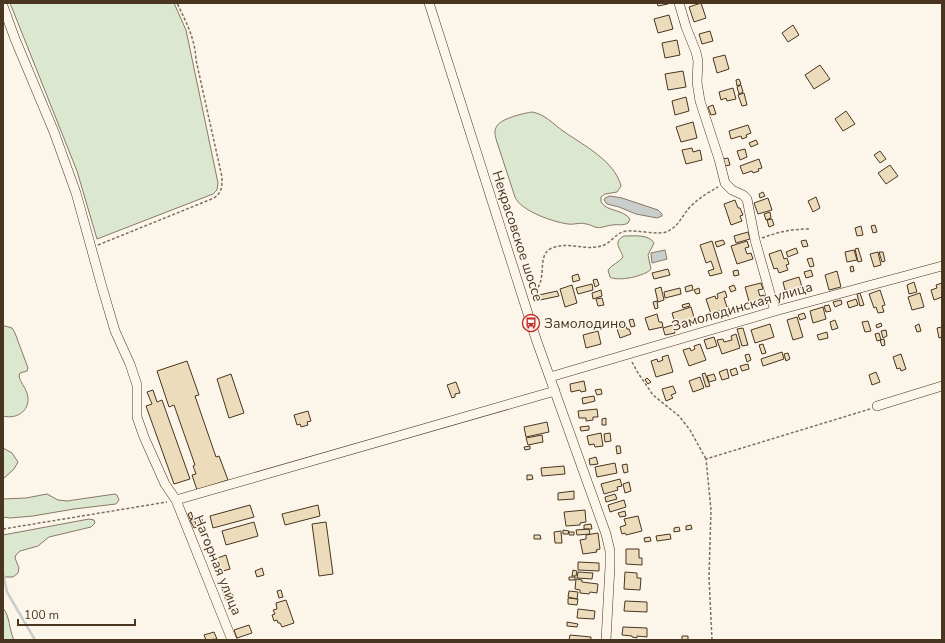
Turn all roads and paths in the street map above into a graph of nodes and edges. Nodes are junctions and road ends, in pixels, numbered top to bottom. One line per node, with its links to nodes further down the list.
1 (176, 3): 8 (path)
2 (429, 3): 10 (street, Некрасовское шоссе)
3 (679, 3): 5 (street)
4 (3, 6): 8 (street, Нагорная улица)
5 (725, 183): 7 (street); 10 (path)
6 (809, 229): 7 (path)
7 (755, 240): 11 (street)
8 (92, 248): 18 (street, Нагорная улица)
9 (942, 266): 11 (street, Замолодинская улица)
10 (523, 296): 13 (street, Некрасовское шоссе)
11 (775, 311): 12 (street, Замолодинская улица)
12 (628, 353): 13 (street, Замолодинская улица); 17 (path)
13 (550, 377): 15 (street, Некрасовское шоссе)
14 (942, 386): 16 (street)
15 (555, 391): 18 (street); 21 (street, Некрасовское шоссе)
16 (877, 406): 17 (path)
17 (706, 459): 22 (path)
18 (176, 500): 19 (path); 20 (street, Нагорная улица)
19 (3, 529)
20 (232, 640)
21 (606, 640)
22 (712, 640)

